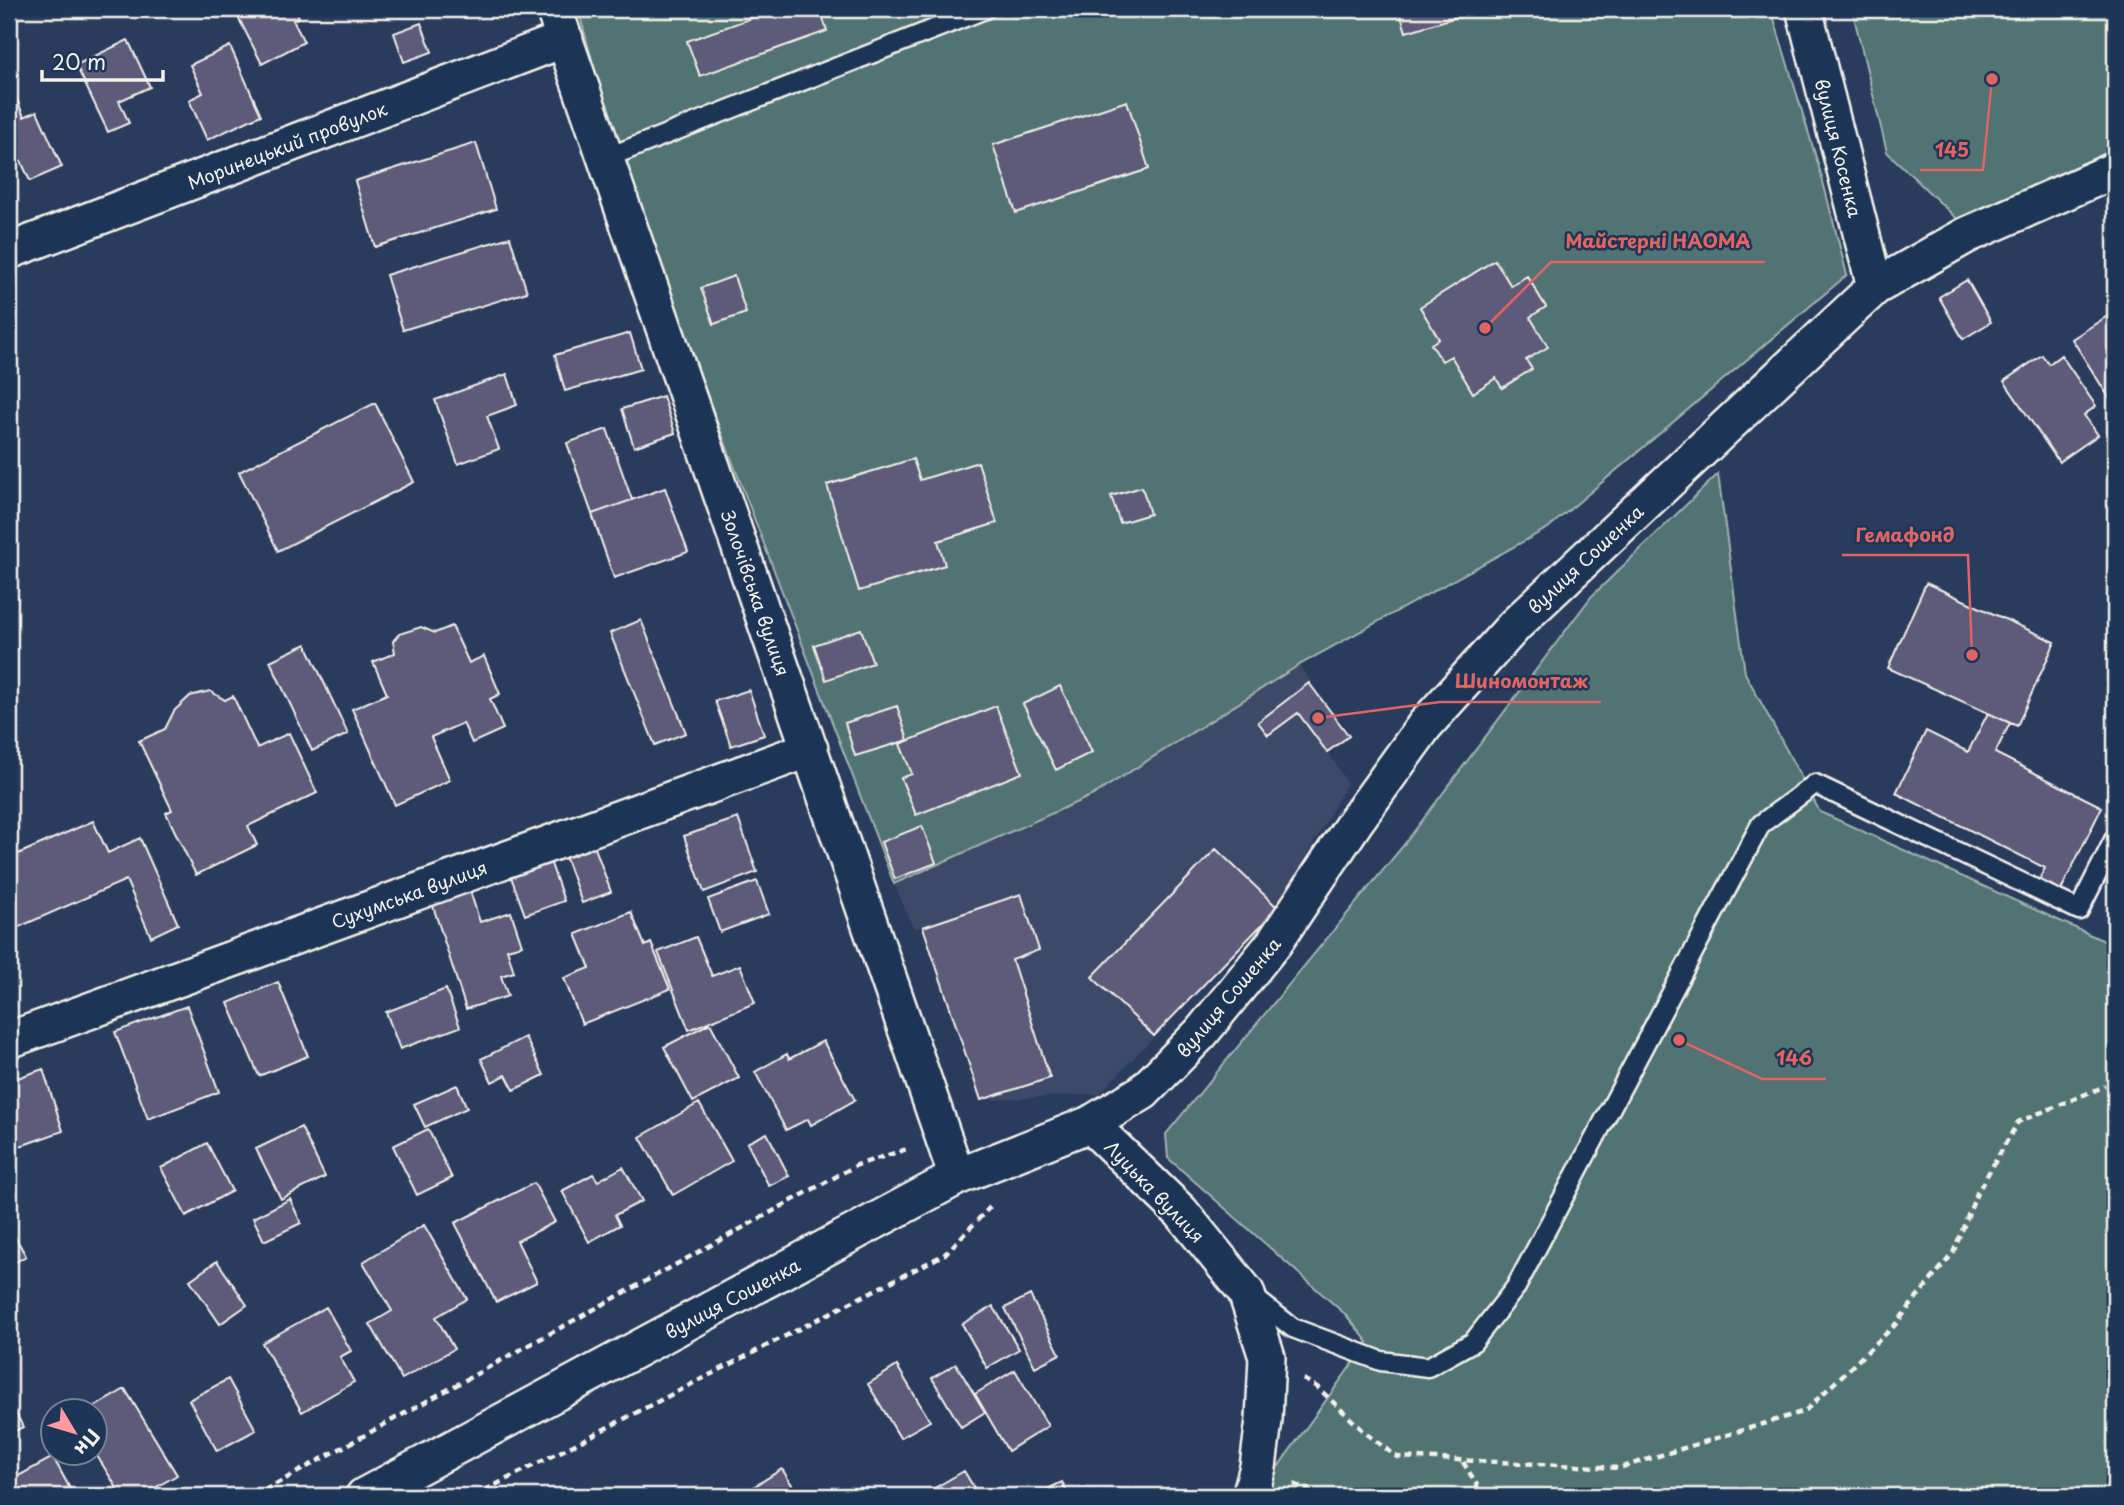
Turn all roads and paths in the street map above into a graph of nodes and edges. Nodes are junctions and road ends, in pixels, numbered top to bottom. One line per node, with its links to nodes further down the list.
1 (985, 9): 4 (lane)
2 (1804, 9): 7 (street, вулиця Косенка)
3 (560, 24): 4 (street, Золочівська вулиця); 6 (street, Моринецький провулок)
4 (606, 158): 8 (street, Золочівська вулиця)
5 (2115, 170): 7 (street, вулиця Сошенка)
6 (9, 251)
7 (1875, 287): 12 (street, вулиця Сошенка)
8 (810, 749): 10 (street, Сухумська вулиця); 13 (street, Золочівська вулиця)
9 (2115, 838): 15 (lane)
10 (9, 1040)
11 (2115, 1082): 17 (path)
12 (1090, 1124): 14 (street, вулиця Сошенка); 15 (street, Луцька вулиця)
13 (945, 1138): 14 (street, Золочівська вулиця); 18 (path)
14 (957, 1177): 19 (street, вулиця Сошенка)
15 (1246, 1292): 16 (street, Луцька вулиця)
16 (1267, 1357): 17 (path); 20 (street, Луцька вулиця)
17 (1462, 1461): 21 (path)
18 (254, 1496)
19 (364, 1496)
20 (1250, 1496)
21 (1478, 1496)

